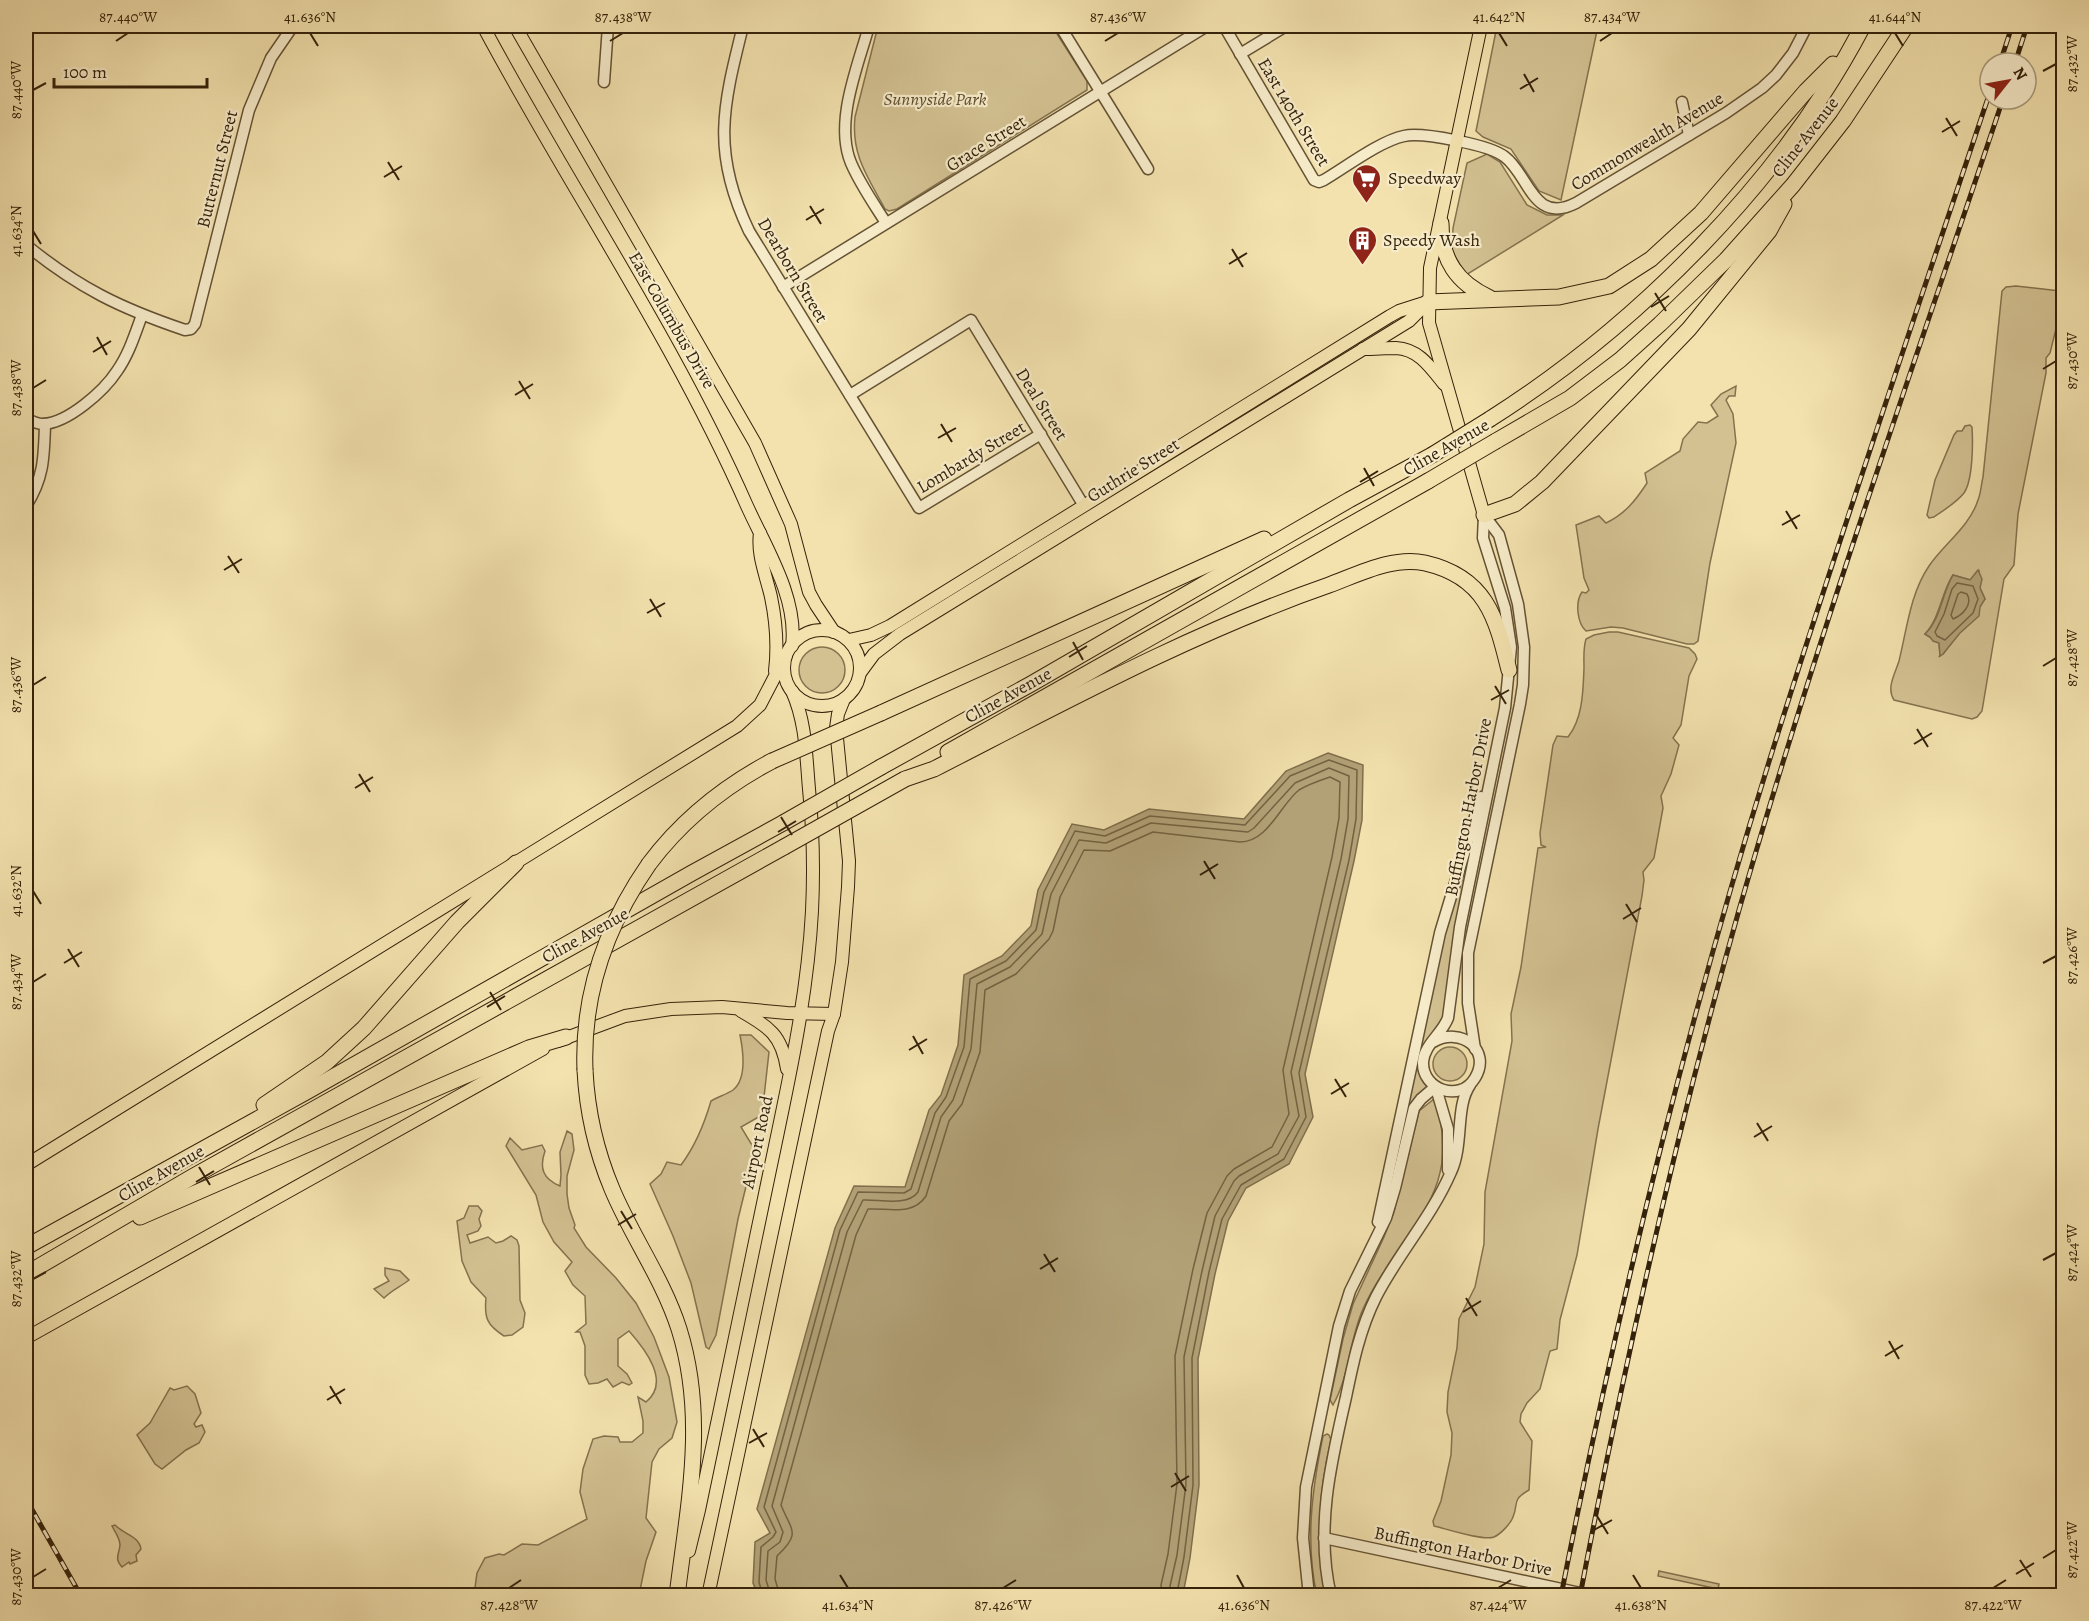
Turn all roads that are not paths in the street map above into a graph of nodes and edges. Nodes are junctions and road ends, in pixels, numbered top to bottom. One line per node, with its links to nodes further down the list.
1 (293, 26): 31 (street, Butternut Street)
2 (483, 26): 45 (main road, East Columbus Drive)
3 (515, 26): 46 (main road, East Columbus Drive)
4 (608, 26): 17 (street)
5 (743, 26): 28 (street, Dearborn Street)
6 (869, 26): 25 (street)
7 (1060, 26): 18 (street)
8 (1207, 26): 18 (street, Grace Street)
9 (1224, 26): 16 (street, East 140th Street)
10 (1286, 26): 16 (street)
11 (1480, 26): 21 (main road)
12 (1807, 26): 20 (street, Commonwealth Avenue)
13 (1863, 26): 15 (highway, Cline Avenue)
14 (1906, 26): 24 (highway, Cline Avenue)
15 (1853, 45): 29 (highway); 40 (highway, Cline Avenue, bridge)
16 (1240, 54): 23 (street, East 140th Street)
17 (604, 82)
18 (1100, 92): 22 (street); 25 (street, Grace Street)
19 (1682, 102): 20 (street)
20 (1689, 135): 21 (street, Commonwealth Avenue)
21 (1457, 142): 23 (street, Commonwealth Avenue); 26 (main road)
22 (1148, 169)
23 (1319, 182)
24 (1793, 185): 44 (highway); 55 (highway, Cline Avenue, bridge)
25 (886, 223): 28 (street, Grace Street)
26 (1441, 223): 29 (highway); 30 (main road)
27 (26, 245): 31 (street)
28 (783, 287): 35 (street, Dearborn Street)
29 (1490, 298): 30 (highway)
30 (1428, 302): 32 (main road, Guthrie Street); 33 (main road, Guthrie Street); 34 (main road)
31 (142, 315): 38 (street)
32 (1363, 349): 34 (main road); 36 (main road, Guthrie Street)
33 (1276, 387): 36 (street); 42 (main road, Guthrie Street)
34 (1448, 389): 44 (main road)
35 (849, 395): 39 (street, Deal Street); 43 (street, Dearborn Street)
36 (1284, 398): 50 (main road, Guthrie Street)
37 (26, 418): 38 (street)
38 (45, 424): 41 (street)
39 (1041, 434): 42 (street, Deal Street); 43 (street, Lombardy Street)
40 (1349, 500): 67 (highway, Cline Avenue, bridge); 75 (highway, bridge)
41 (26, 506)
42 (1084, 506): 47 (main road, Guthrie Street)
43 (919, 508)
44 (1484, 515): 49 (street, Buffington Harbor Drive); 62 (street, Buffington Harbor Drive)
45 (760, 533): 48 (main road, East Columbus Drive); 51 (main road)
46 (834, 632): 47 (main road); 48 (main road)
47 (849, 640): 50 (main road)
48 (789, 651): 51 (main road); 52 (main road)
49 (1509, 669): 54 (street, Buffington Harbor Drive); 55 (highway)
50 (860, 673): 53 (main road)
51 (774, 682): 56 (main road)
52 (792, 691): 53 (main road); 58 (main road, Airport Road)
53 (844, 699): 59 (main road)
54 (1494, 757): 61 (street, Buffington Harbor Drive); 71 (street)
55 (905, 779): 69 (highway, Cline Avenue, bridge)
56 (516, 864): 66 (main road); 67 (highway)
57 (738, 1008): 58 (main road); 60 (main road); 63 (main road)
58 (801, 1013): 59 (main road); 63 (main road, Airport Road)
59 (834, 1014): 76 (main road)
60 (566, 1037): 69 (highway); 73 (main road)
61 (1433, 1042): 62 (street); 65 (street)
62 (1475, 1049): 64 (street)
63 (788, 1079): 75 (main road, Airport Road)
64 (1472, 1083): 65 (street); 68 (street)
65 (1436, 1087): 68 (street); 71 (street)
66 (26, 1165)
67 (140, 1184): 70 (highway, Cline Avenue)
68 (1445, 1186): 74 (street)
69 (85, 1240): 72 (highway, Cline Avenue)
70 (26, 1247)
71 (1371, 1247): 77 (street)
72 (26, 1274)
73 (26, 1338)
74 (1324, 1538): 78 (street); 79 (street, Buffington Harbor Drive)
75 (677, 1596)
76 (708, 1596)
77 (1309, 1596)
78 (1331, 1596)
79 (1594, 1596)

